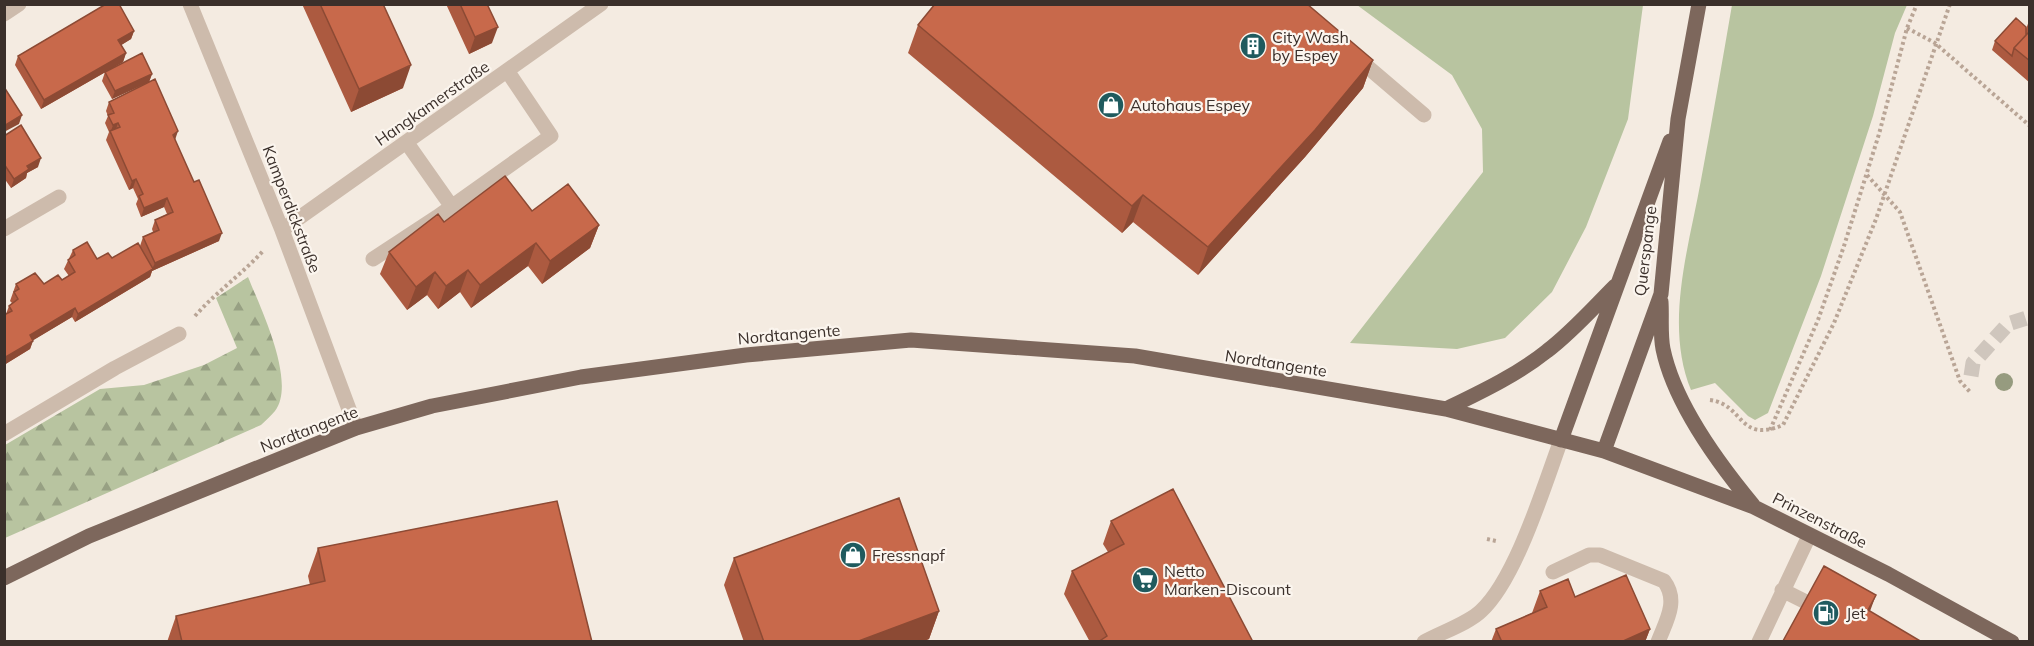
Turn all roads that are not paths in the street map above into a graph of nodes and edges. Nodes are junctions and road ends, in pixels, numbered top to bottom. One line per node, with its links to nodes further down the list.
1 (19, 4): 5 (street)
2 (190, 4): 14 (street, Kamperdickstraße)
3 (601, 4): 7 (street, Hangkamerstraße)
4 (1699, 4): 9 (main road, Querspange)
5 (4, 14)
6 (1346, 48): 8 (street)
7 (508, 72): 10 (street, Hangkamerstraße); 12 (street)
8 (1424, 114)
9 (1677, 119): 16 (main road, Querspange); 17 (main road, Querspange)
10 (407, 143): 12 (street); 14 (street, Hangkamerstraße)
11 (59, 197): 13 (street)
12 (452, 207): 15 (street)
13 (4, 229)
14 (282, 231): 20 (street, Kamperdickstraße)
15 (373, 259)
16 (1621, 279): 19 (main road); 22 (main road, Querspange)
17 (1660, 294): 23 (main road, Querspange); 24 (main road)
18 (179, 334): 21 (street)
19 (1446, 409): 20 (main road, Nordtangente); 22 (main road, Nordtangente)
20 (356, 428): 27 (main road, Nordtangente)
21 (4, 434)
22 (1561, 440): 23 (main road, Nordtangente); 31 (street)
23 (1604, 451): 24 (main road, Prinzenstraße)
24 (1755, 507): 25 (main road, Prinzenstraße)
25 (1809, 536): 28 (street); 30 (main road, Prinzenstraße)
26 (1553, 572): 32 (street)
27 (4, 578)
28 (1782, 590): 29 (street); 33 (street)
29 (1808, 603)
30 (2006, 640)
31 (1424, 642)
32 (1658, 642)
33 (1759, 642)

